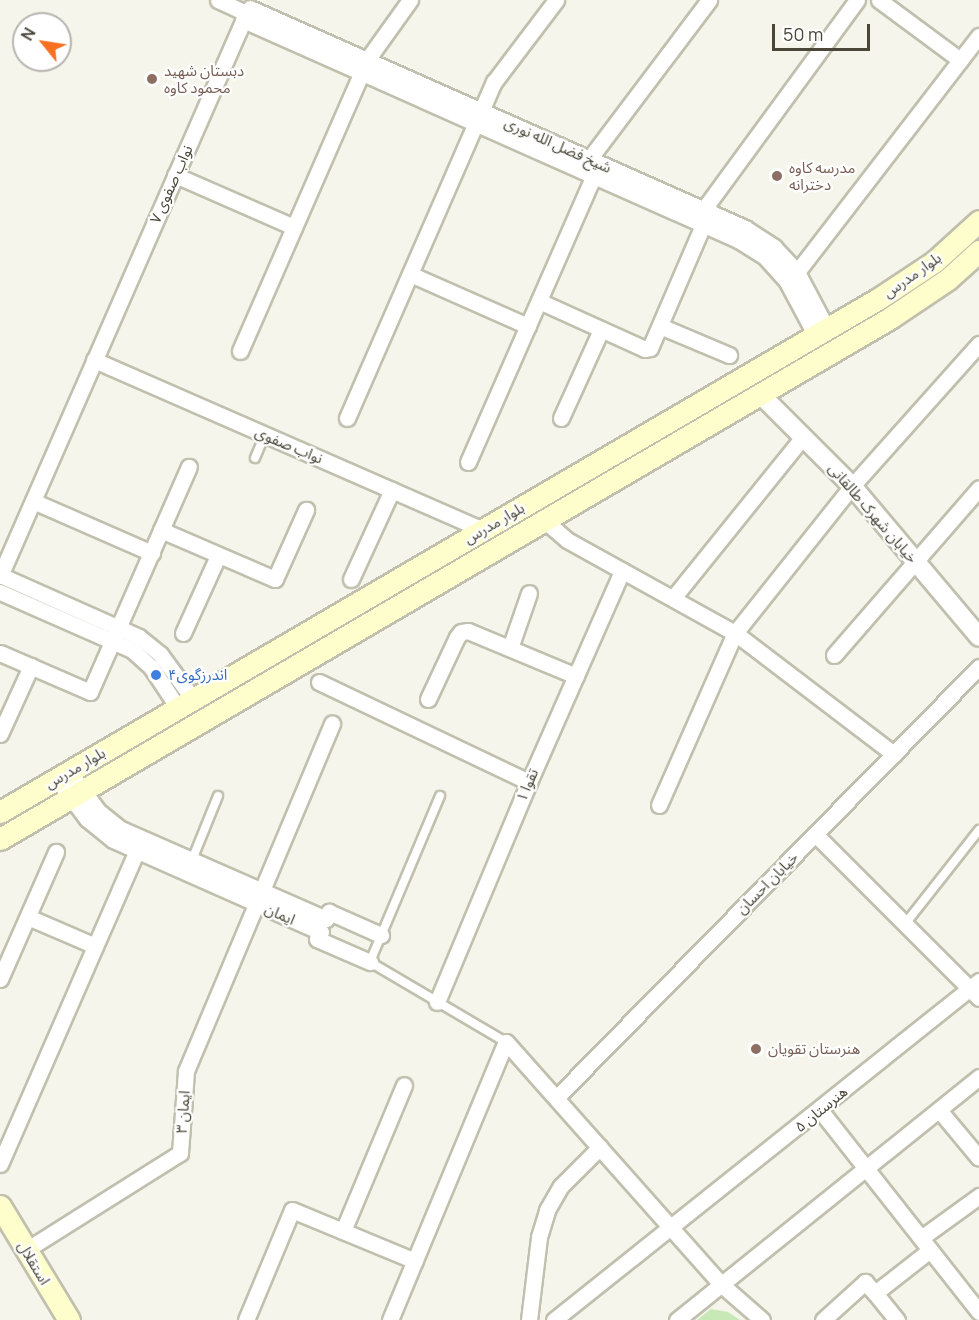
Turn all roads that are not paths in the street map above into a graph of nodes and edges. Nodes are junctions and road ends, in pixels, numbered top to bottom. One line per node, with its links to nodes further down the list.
1 (219, 0): 7 (street, شیخ فضل الله نوری)
2 (410, 0): 10 (street)
3 (556, 0): 11 (street)
4 (709, 0): 12 (street)
5 (857, 0): 14 (street)
6 (879, 0): 9 (street)
7 (249, 10): 10 (street, شیخ فضل الله نوری); 13 (street, نواب صفوی ۷)
8 (979, 36): 9 (street)
9 (960, 60): 19 (street)
10 (364, 66): 11 (street, شیخ فضل الله نوری); 17 (street)
11 (478, 117): 12 (street, شیخ فضل الله نوری); 20 (street)
12 (594, 165): 14 (street, شیخ فضل الله نوری); 16 (street, شیخ فضل الله نوری); 21 (street)
13 (175, 175): 17 (street); 29 (street, نواب صفوی ۷)
14 (704, 209): 16 (street); 19 (street, شیخ فضل الله نوری)
15 (979, 220): 25 (main road, بلوار مدرس)
16 (702, 225): 23 (street); 25 (street, شیخ فضل الله نوری)
17 (294, 227): 27 (street)
18 (979, 251): 30 (main road, بلوار مدرس)
19 (797, 272): 25 (street, شیخ فضل الله نوری)
20 (410, 274): 22 (street); 31 (street)
21 (539, 301): 22 (street); 24 (street)
22 (528, 326): 36 (street)
23 (660, 326): 24 (street); 28 (street)
24 (601, 330): 32 (street)
25 (821, 332): 45 (main road, بلوار مدرس)
26 (979, 344): 38 (street)
27 (240, 351)
28 (729, 355)
29 (94, 360): 33 (street, نواب صفوی); 41 (street, نواب صفوی ۷)
30 (760, 394): 34 (street, خیابان شهرک طالقانی); 43 (main road, بلوار مدرس)
31 (347, 418)
32 (561, 418)
33 (265, 435): 35 (lane); 40 (street, نواب صفوی)
34 (803, 437): 38 (street, خیابان شهرک طالقانی); 54 (street)
35 (255, 458)
36 (468, 462)
37 (189, 466): 44 (street)
38 (852, 486): 48 (street, خیابان شهرک طالقانی); 56 (street)
39 (979, 488): 48 (street)
40 (392, 490): 45 (street, نواب صفوی); 51 (street)
41 (33, 501): 46 (street); 50 (street, نواب صفوی ۷)
42 (306, 510): 47 (street)
43 (544, 520): 49 (street); 73 (main road, بلوار مدرس)
44 (161, 530): 46 (street); 47 (street)
45 (483, 530): 67 (main road, بلوار مدرس)
46 (152, 553): 57 (street)
47 (218, 556): 55 (street)
48 (917, 562): 58 (street, خیابان شهرک طالقانی); 61 (street)
49 (622, 571): 54 (street); 64 (street, تقوا ۱)
50 (0, 576): 57 (street)
51 (351, 579)
52 (0, 592): 57 (street)
53 (529, 593): 59 (street)
54 (673, 598): 56 (street)
55 (183, 633)
56 (735, 633): 70 (street); 76 (street)
57 (116, 634): 62 (street); 67 (street)
58 (979, 638)
59 (510, 648): 64 (street); 66 (street)
60 (0, 653): 62 (street)
61 (834, 655)
62 (31, 666): 69 (street)
63 (979, 667): 70 (street, خیابان احسان)
64 (576, 676): 72 (street, تقوا ۱)
65 (319, 682): 72 (street)
66 (428, 699)
67 (185, 703): 71 (main road, بلوار مدرس)
68 (332, 723): 84 (street)
69 (0, 734)
70 (894, 754): 79 (street, خیابان احسان)
71 (63, 775): 73 (street, ایمان); 77 (main road, بلوار مدرس)
72 (529, 782): 93 (street, تقوا ۱)
73 (76, 793): 80 (main road, بلوار مدرس); 81 (street, ایمان)
74 (218, 796): 83 (lane)
75 (440, 796): 88 (lane)
76 (659, 805)
77 (0, 812)
78 (979, 830): 86 (lane)
79 (815, 834): 86 (street); 97 (street, خیابان احسان)
80 (0, 839)
81 (140, 844): 83 (street, ایمان); 84 (street, ایمان); 89 (street)
82 (56, 852): 85 (street)
83 (192, 860): 84 (street, ایمان)
84 (258, 897): 87 (street, ایمان); 109 (street, ایمان ۳)
85 (28, 917): 89 (street); 91 (street)
86 (905, 924): 92 (street)
87 (323, 926): 88 (street, ایمان); 90 (street, ایمان)
88 (381, 935): 90 (lane)
89 (95, 946): 102 (street)
90 (370, 962): 93 (lane, ایمان)
91 (0, 979)
92 (976, 990): 98 (street, هنرستان ۵)
93 (438, 1002): 94 (lane, ایمان)
94 (506, 1042): 97 (street); 110 (street)
95 (979, 1077): 99 (street)
96 (404, 1085): 107 (street)
97 (556, 1098): 100 (street)
98 (820, 1110): 103 (street); 106 (street, هنرستان ۵)
99 (939, 1110): 101 (street); 103 (street)
100 (600, 1147): 106 (street); 117 (street)
101 (979, 1158)
102 (0, 1164)
103 (866, 1169): 108 (street); 111 (street)
104 (979, 1196): 108 (street)
105 (0, 1206): 109 (main road, استقلال)
106 (672, 1228): 111 (street); 118 (street, هنرستان ۵)
107 (343, 1231): 110 (street); 115 (street)
108 (925, 1244): 112 (street); 113 (street)
109 (26, 1250): 114 (main road, استقلال)
110 (415, 1261): 116 (street)
111 (722, 1285): 119 (street); 120 (street)
112 (875, 1293): 121 (street); 122 (street)
113 (979, 1312)
114 (69, 1320)
115 (246, 1320)
116 (390, 1320)
117 (529, 1320)
118 (554, 1320)
119 (677, 1320)
120 (762, 1320)
121 (823, 1320)
122 (897, 1320)

